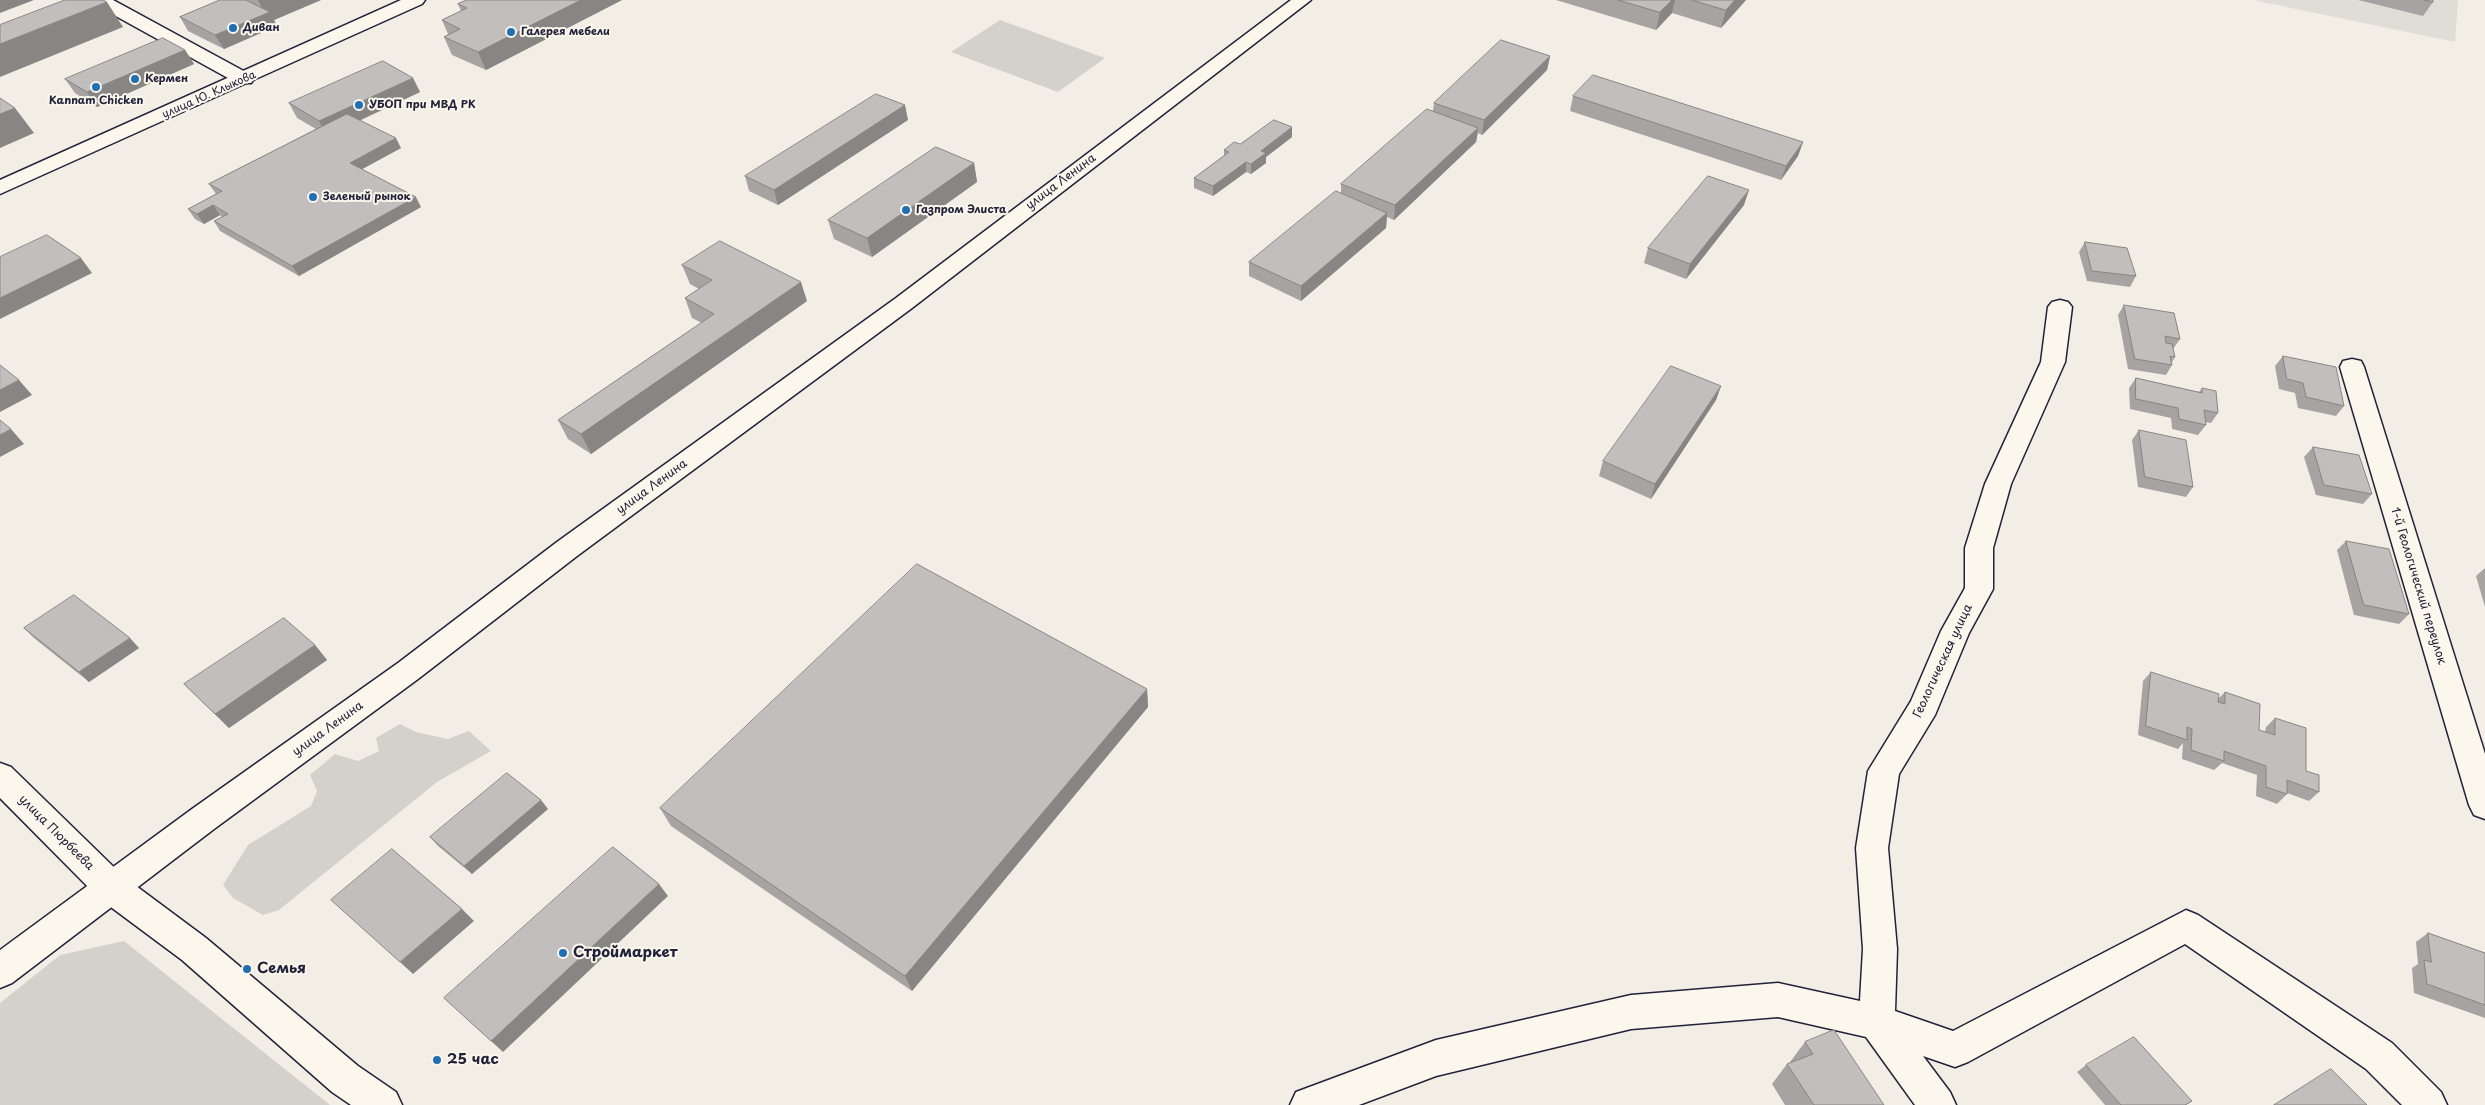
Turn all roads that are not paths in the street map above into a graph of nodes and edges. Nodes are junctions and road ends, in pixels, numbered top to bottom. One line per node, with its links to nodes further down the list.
1 (100, 0): 4 (street)
2 (416, 0): 4 (street, улица Ю. Клыкова)
3 (1302, 0): 10 (street, улица Ленина)
4 (244, 79): 5 (street, улица Ю. Клыкова)
5 (0, 188)
6 (2060, 307): 12 (street, Геологическая улица)
7 (2352, 367): 9 (street, 1-й Геологический переулок)
8 (0, 777): 10 (street, улица Пюрбеева)
9 (2485, 804)
10 (112, 888): 11 (street, улица Ленина); 13 (street, улица Пюрбеева)
11 (0, 971)
12 (1877, 1022): 14 (street); 15 (street); 16 (street)
13 (383, 1105)
14 (1309, 1105)
15 (1937, 1105)
16 (2428, 1105)

